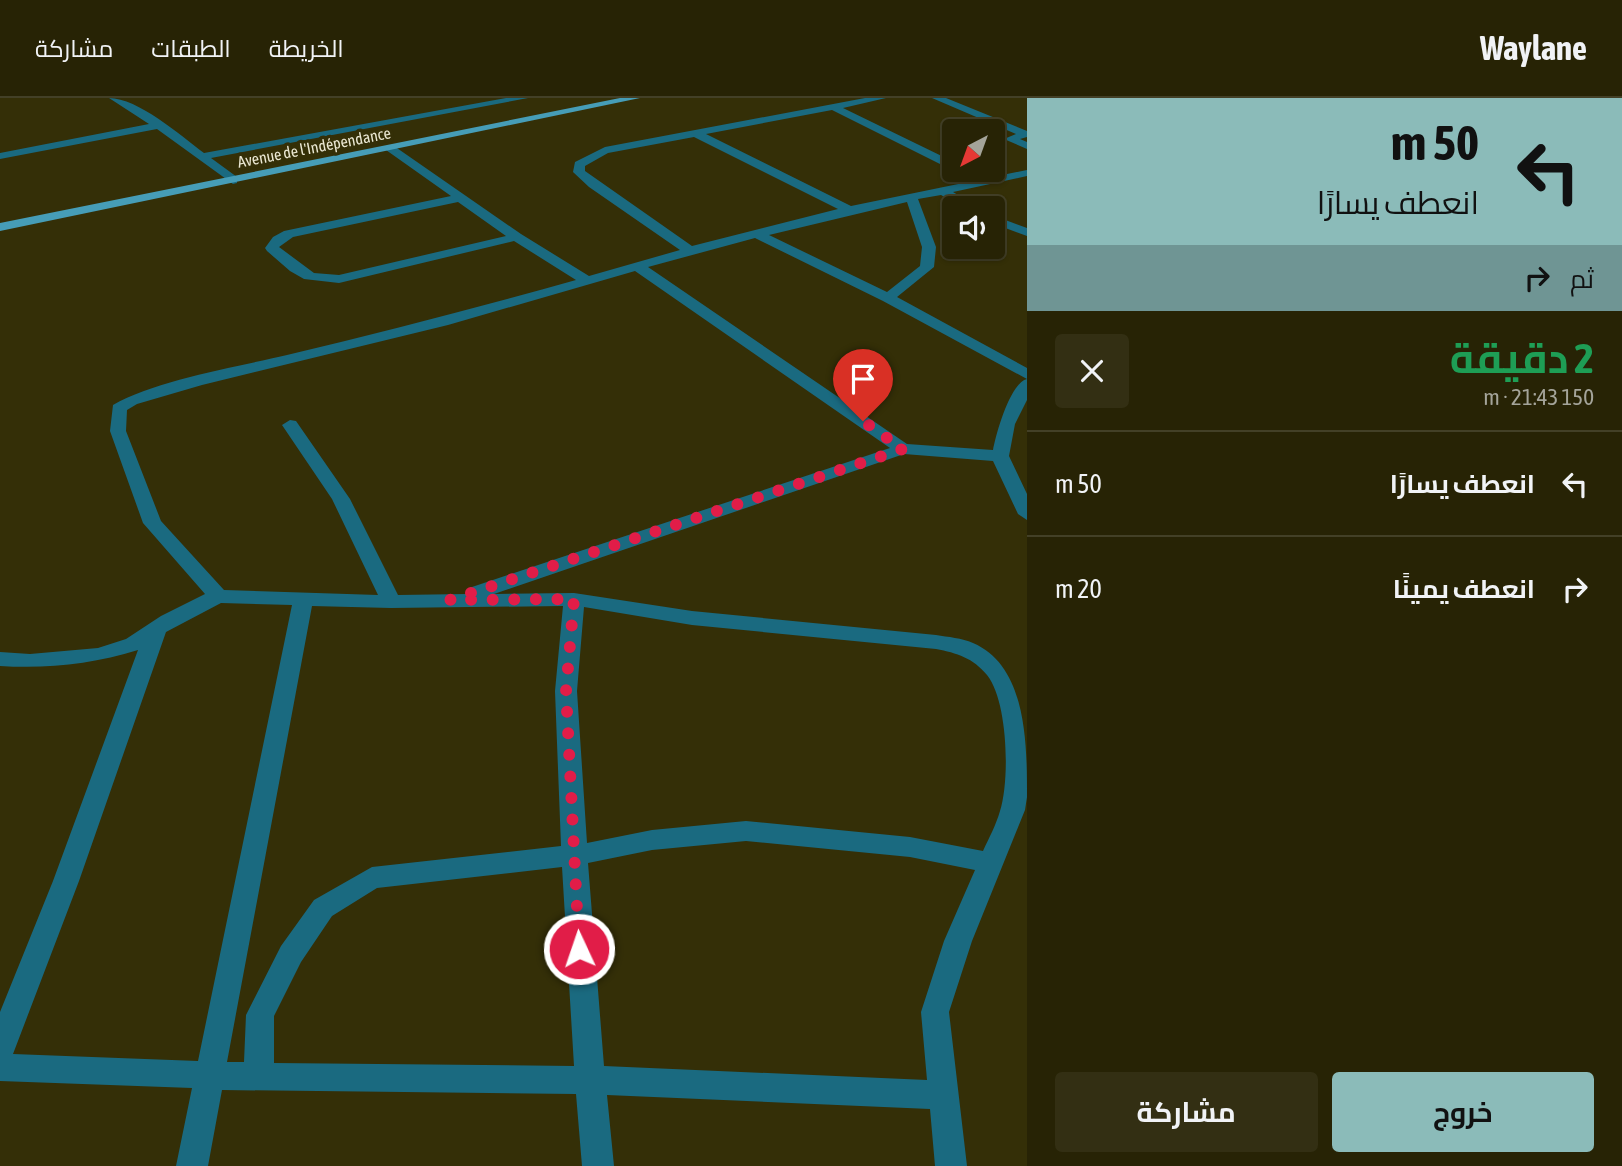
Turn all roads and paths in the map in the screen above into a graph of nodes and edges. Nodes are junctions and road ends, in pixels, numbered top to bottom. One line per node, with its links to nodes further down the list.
1 (114, 98): 8 (street)
2 (523, 98): 13 (street)
3 (635, 98): 11 (main road, Avenue de l'Indépendance)
4 (813, 98): 7 (street)
5 (881, 98): 7 (street)
6 (937, 98): 10 (street)
7 (834, 108): 9 (street); 14 (street)
8 (159, 125): 12 (street); 13 (street)
9 (697, 134): 23 (street); 29 (street)
10 (1027, 146)
11 (390, 148): 17 (main road, Avenue de l'Indépendance); 21 (street)
12 (0, 156)
13 (204, 156): 17 (street)
14 (942, 161)
15 (1027, 173): 16 (street)
16 (1005, 178)
17 (233, 180): 25 (main road, Avenue de l'Indépendance)
18 (983, 182): 19 (street)
19 (943, 191): 20 (street); 22 (street)
20 (952, 196)
21 (460, 198): 28 (street); 28 (street)
22 (912, 199): 23 (street); 32 (street)
23 (849, 210): 27 (street)
24 (1005, 224): 26 (street)
25 (0, 227)
26 (1027, 232)
27 (757, 234): 29 (street); 32 (street)
28 (516, 237): 31 (street)
29 (690, 251): 30 (street)
30 (638, 267): 31 (street); 36 (street)
31 (586, 280): 39 (street)
32 (888, 298): 33 (street)
33 (1027, 374)
34 (1027, 384): 37 (street)
35 (290, 425): 43 (street)
36 (903, 449): 37 (street); 42 (street)
37 (1000, 456): 38 (street)
38 (1027, 514)
39 (218, 596): 40 (street); 44 (street)
40 (303, 599): 43 (street); 50 (street)
41 (574, 599): 42 (street); 46 (street); 47 (street)
42 (450, 600): 43 (street)
43 (391, 602)
44 (156, 630): 45 (street); 48 (street)
45 (0, 659)
46 (575, 855): 47 (street); 51 (street); 52 (street)
47 (992, 863): 53 (street)
48 (0, 1049)
49 (0, 1067): 50 (street)
50 (209, 1074): 51 (street); 54 (street)
51 (259, 1077): 52 (street)
52 (591, 1080): 53 (street); 55 (street)
53 (944, 1096): 56 (street)
54 (192, 1166)
55 (598, 1166)
56 (951, 1166)

